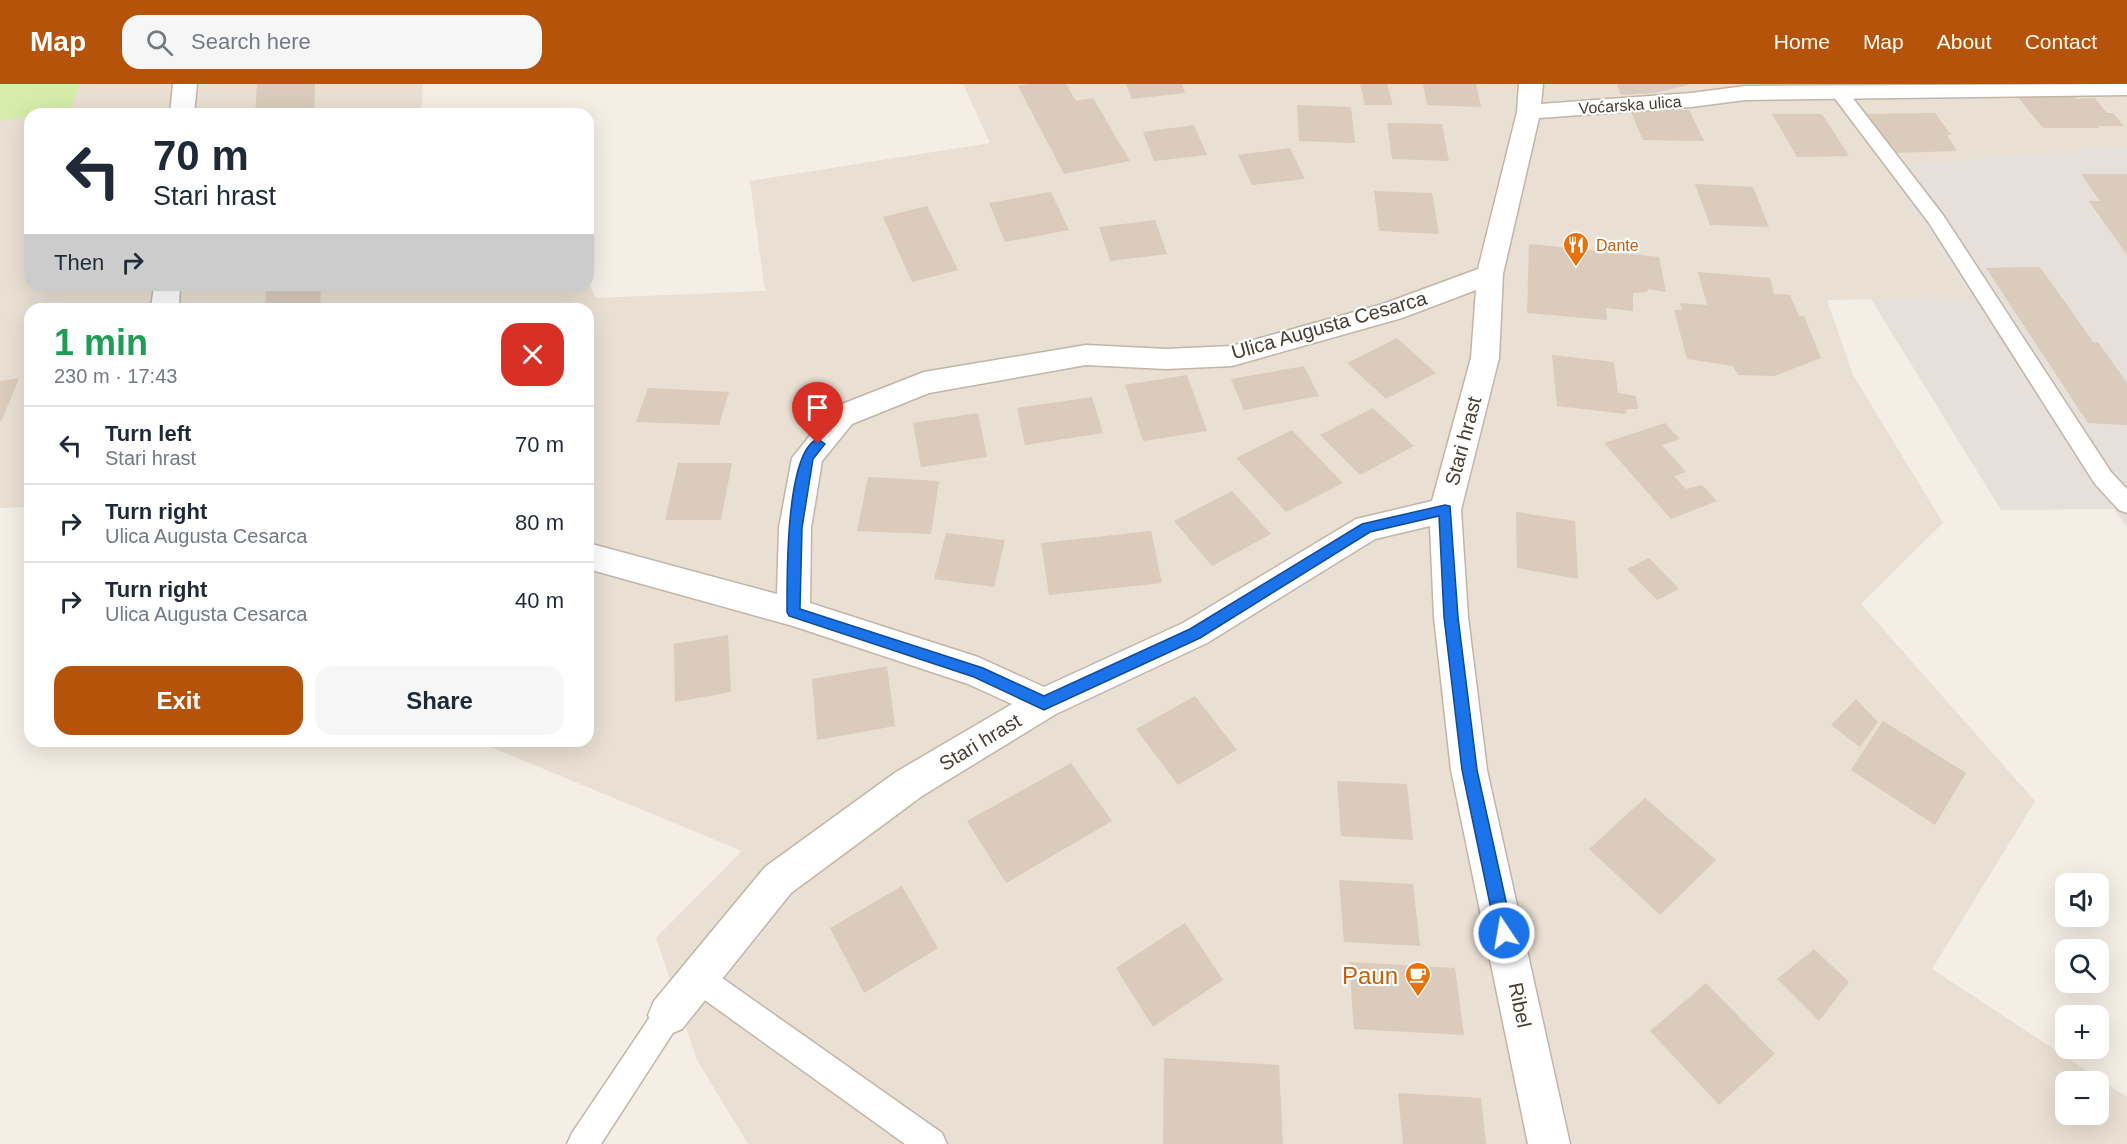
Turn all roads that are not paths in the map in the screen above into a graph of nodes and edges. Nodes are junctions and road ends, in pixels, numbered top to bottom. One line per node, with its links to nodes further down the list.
1 (185, 84): 5 (street)
2 (2127, 88): 3 (street, Voćarska ulica)
3 (1839, 92): 4 (street, Voćarska ulica); 7 (lane)
4 (1530, 98): 6 (street, Stari hrast)
5 (183, 108)
6 (1490, 274): 8 (street, Stari hrast); 10 (street, Ulica Augusta Cesarca)
7 (2127, 504)
8 (1445, 510): 11 (street, Stari hrast); 16 (street, Ribel)
9 (594, 558): 10 (street)
10 (794, 612): 11 (street)
11 (1044, 703): 12 (street, Stari hrast)
12 (698, 978): 13 (street, Stari hrast); 15 (lane)
13 (668, 1015): 14 (lane)
14 (583, 1144)
15 (931, 1144)
16 (1550, 1144)

